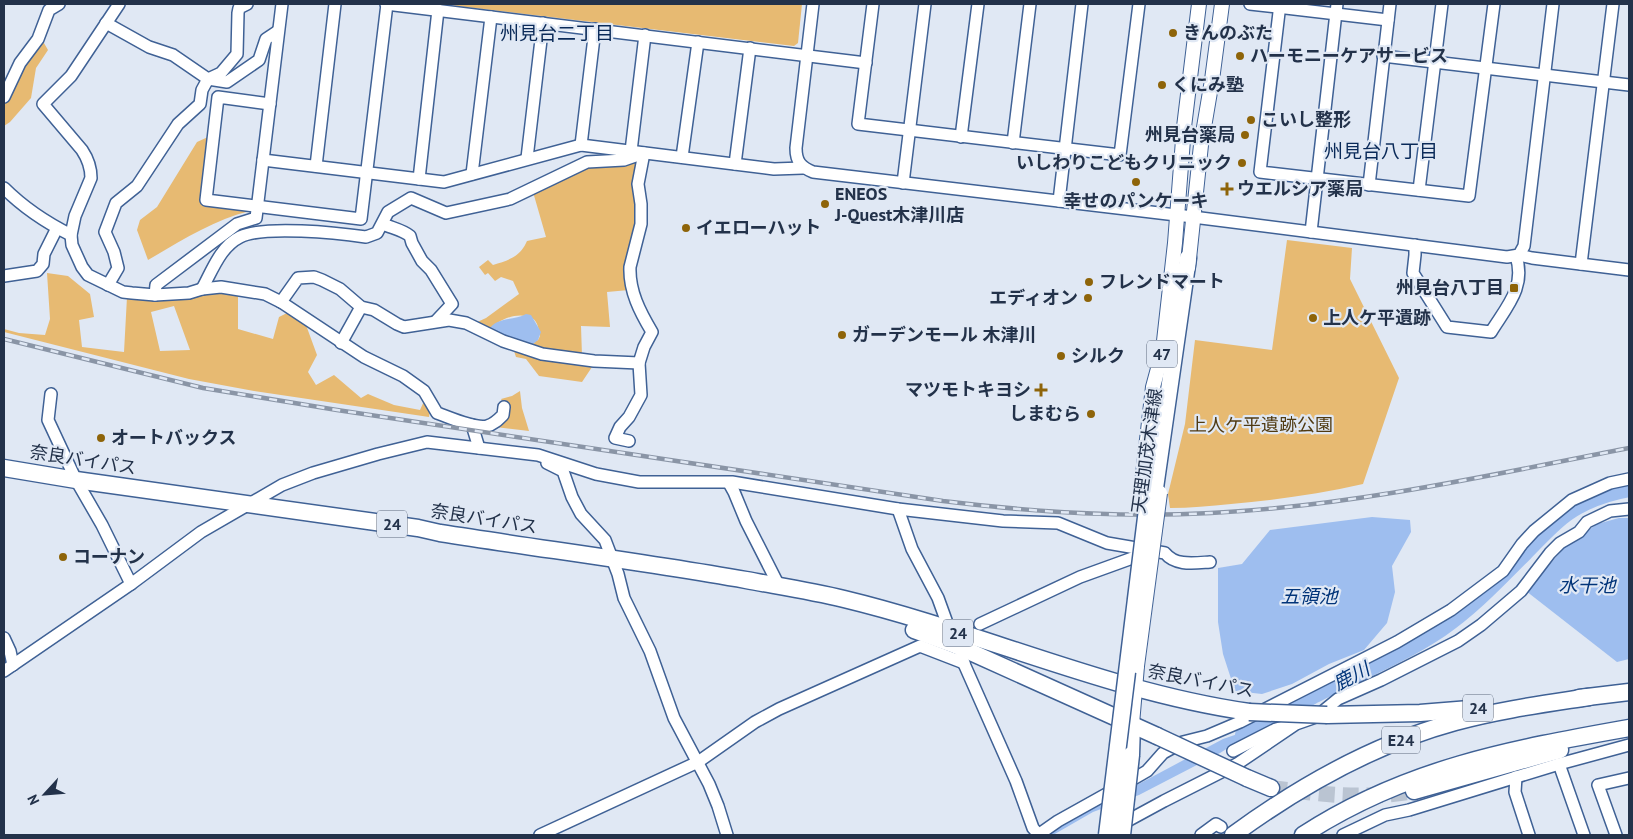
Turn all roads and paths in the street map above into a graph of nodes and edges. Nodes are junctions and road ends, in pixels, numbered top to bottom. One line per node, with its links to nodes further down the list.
1 (59, 4): 44 (street)
2 (119, 4): 28 (street)
3 (247, 4): 41 (street)
4 (282, 4): 31 (street)
5 (335, 4): 57 (street)
6 (387, 4): 22 (street); 59 (street)
7 (813, 4): 35 (street)
8 (873, 4): 38 (street)
9 (925, 4): 46 (street)
10 (978, 4): 47 (street)
11 (1030, 4): 48 (street)
12 (1082, 4): 50 (street)
13 (1138, 4): 50 (street)
14 (1198, 4): 69 (main road, 47)
15 (1222, 4): 70 (main road)
16 (1250, 4): 23 (street)
17 (1390, 4): 27 (street)
18 (1442, 4): 37 (street)
19 (1494, 4): 39 (street)
20 (1553, 4): 40 (street)
21 (1612, 4): 42 (street)
22 (399, 5): 25 (street)
23 (1280, 6): 24 (street); 62 (street)
24 (1336, 9): 27 (street); 62 (street)
25 (438, 10): 26 (street); 61 (street)
26 (491, 17): 29 (street); 60 (street)
27 (1388, 20): 36 (street)
28 (106, 23): 41 (street); 74 (street)
29 (543, 23): 30 (street); 54 (street)
30 (595, 29): 32 (street); 49 (street)
31 (278, 31): 41 (street); 45 (street)
32 (645, 36): 33 (street); 51 (street)
33 (698, 42): 34 (street); 53 (street)
34 (750, 48): 35 (street); 56 (street)
35 (807, 55): 38 (street); 58 (street)
36 (1383, 56): 37 (street); 64 (street)
37 (1435, 61): 39 (street); 66 (street)
38 (866, 62): 46 (street)
39 (1487, 67): 40 (street); 66 (street)
40 (1545, 74): 42 (street); 76 (street)
41 (208, 79): 81 (street)
42 (1603, 81): 43 (street); 78 (street)
43 (1629, 84)
44 (4, 97)
45 (270, 104): 55 (street); 68 (street)
46 (910, 131): 47 (street); 63 (street)
47 (961, 137): 48 (street)
48 (1013, 143): 50 (street)
49 (581, 145): 51 (street); 54 (street)
50 (1064, 149): 67 (street)
51 (631, 151): 52 (street)
52 (644, 153): 53 (street); 71 (street); 89 (street)
53 (682, 157): 56 (street)
54 (527, 158): 60 (street)
55 (263, 160): 57 (street); 68 (street)
56 (735, 164): 58 (street)
57 (316, 166): 59 (street)
58 (803, 168): 63 (street)
59 (367, 172): 61 (street); 68 (street)
60 (472, 174): 61 (street)
61 (419, 179)
62 (1317, 179): 64 (street); 73 (street)
63 (903, 183): 67 (street)
64 (1368, 184): 66 (street)
65 (4, 188): 72 (street)
66 (1419, 190)
67 (1059, 201): 69 (street)
68 (257, 206): 83 (street)
69 (1177, 215): 70 (street); 88 (main road, 47)
70 (1193, 217): 73 (street); 77 (main road)
71 (383, 224): 82 (street); 86 (street)
72 (57, 228): 74 (street); 80 (street)
73 (1311, 232): 75 (street)
74 (71, 235): 81 (street)
75 (1415, 245): 76 (street); 76 (street)
76 (1518, 256): 78 (street)
77 (1188, 258): 100 (highway)
78 (1581, 264): 79 (street)
79 (1629, 270)
80 (4, 276)
81 (108, 286): 83 (street)
82 (202, 289): 83 (street); 84 (street)
83 (155, 295)
84 (281, 302): 85 (street); 87 (street)
85 (360, 307): 86 (street); 87 (street)
86 (436, 322): 89 (street)
87 (341, 343): 92 (street)
88 (1164, 350): 100 (highway)
89 (639, 363): 93 (street)
90 (51, 394): 98 (street)
91 (504, 408): 92 (street)
92 (472, 425): 94 (street)
93 (629, 441)
94 (479, 448): 95 (street); 101 (street)
95 (528, 454): 99 (street); 105 (street)
96 (4, 468): 98 (highway, 奈良バイパス / 24)
97 (1629, 479): 134 (street)
98 (76, 480): 101 (highway, 奈良バイパス / 24); 107 (street)
99 (729, 483): 102 (street); 108 (street)
100 (1151, 493): 115 (main road, 天理加茂木津線); 116 (main road, 天理加茂木津線, bridge); 136 (highway, bridge); 137 (highway, bridge)
101 (246, 505): 105 (highway, 奈良バイパス / 24); 107 (street)
102 (898, 509): 104 (street); 110 (street)
103 (1629, 509): 121 (street)
104 (1144, 549): 106 (street); 109 (street)
105 (612, 559): 108 (highway, 奈良バイパス / 24); 125 (street)
106 (1210, 562)
107 (131, 584): 114 (street)
108 (779, 586): 110 (highway, 奈良バイパス / 24); 112 (highway, 奈良バイパス / 24)
109 (980, 624)
110 (949, 630): 112 (street); 115 (highway, 奈良バイパス / 24)
111 (4, 638): 114 (street)
112 (955, 645): 113 (street); 119 (highway, 奈良バイパス / 24)
113 (964, 663): 125 (street); 134 (street)
114 (8, 668)
115 (1119, 684): 116 (highway, 奈良バイパス / 24); 119 (main road, 天理加茂木津線)
116 (1135, 688): 118 (highway, 奈良バイパス / 24, bridge); 120 (main road, 天理加茂木津線)
117 (1629, 692): 118 (highway, 奈良バイパス / 24)
118 (1589, 697): 131 (highway, E24)
119 (1114, 716): 120 (highway, 奈良バイパス / 24); 135 (highway)
120 (1132, 724): 129 (highway, 奈良バイパス / 24, bridge); 138 (highway, bridge)
121 (1296, 724): 124 (street); 135 (street)
122 (1629, 729): 130 (highway); 140 (highway, E24)
123 (1629, 745): 126 (street)
124 (1233, 751)
125 (698, 762): 132 (street); 133 (street)
126 (1559, 764): 127 (street); 143 (street)
127 (1516, 777): 141 (street); 142 (street)
128 (1629, 778): 144 (street)
129 (1271, 788)
130 (1414, 791)
131 (1227, 831): 139 (street)
132 (540, 835)
133 (727, 835)
134 (1039, 835)
135 (1100, 835)
136 (1106, 835)
137 (1114, 835)
138 (1122, 835)
139 (1201, 835)
140 (1303, 835)
141 (1343, 835)
142 (1529, 835)
143 (1584, 835)
144 (1616, 835)

